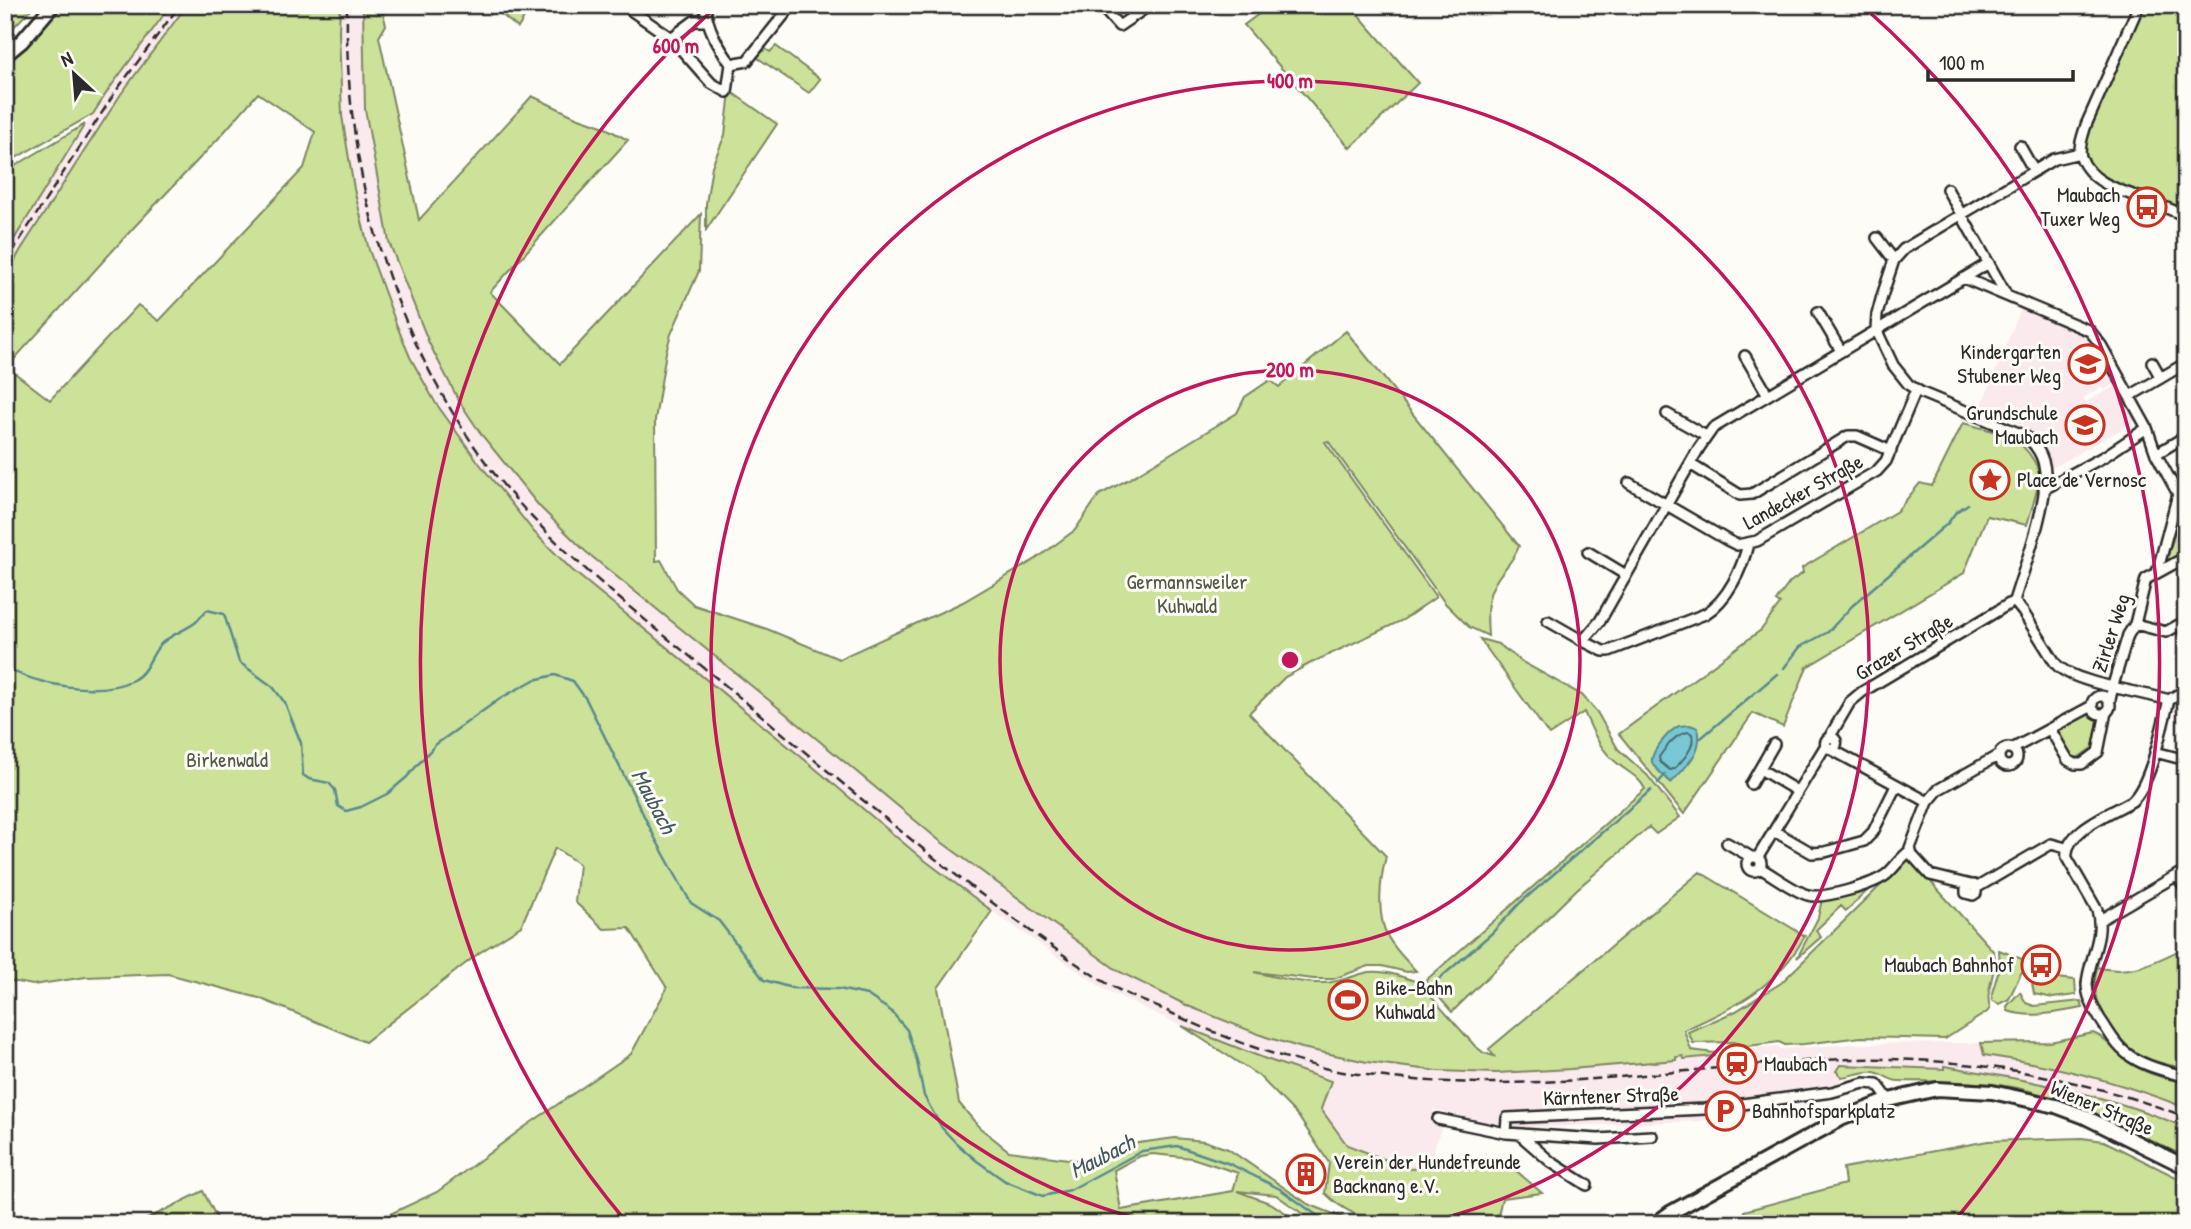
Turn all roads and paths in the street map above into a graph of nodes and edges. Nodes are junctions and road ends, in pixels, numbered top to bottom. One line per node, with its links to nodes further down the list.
1 (53, 5): 10 (street)
2 (629, 5): 9 (street)
3 (705, 5): 8 (street)
4 (792, 5): 11 (street)
5 (1100, 5): 6 (street)
6 (1150, 5)
7 (2139, 5): 13 (street)
8 (706, 21): 9 (street); 11 (street)
9 (671, 38): 11 (street)
10 (5, 55)
11 (731, 64)
12 (2020, 146): 14 (street)
13 (2080, 153): 14 (street); 17 (street)
14 (2034, 171): 16 (street)
15 (1947, 189): 16 (street)
16 (1962, 215): 19 (street); 20 (street)
17 (2186, 216)
18 (1877, 238): 19 (street)
19 (1894, 260): 24 (street)
20 (1989, 263): 21 (street); 22 (street)
21 (1964, 278): 22 (street); 24 (street)
22 (2007, 296): 32 (street)
23 (1818, 312): 25 (street)
24 (1876, 329): 25 (street); 30 (street)
25 (1841, 351): 31 (street)
26 (1745, 356): 31 (street)
27 (2152, 362): 29 (street)
28 (2186, 363): 29 (street)
29 (2161, 378): 32 (street)
30 (1916, 390): 37 (street, Landecker Straße); 41 (street)
31 (1768, 395): 35 (street)
32 (2130, 396): 34 (street)
33 (1667, 414): 35 (street)
34 (2147, 428): 38 (street); 41 (street)
35 (1706, 436): 39 (street)
36 (2186, 436): 38 (street)
37 (1891, 451): 39 (street); 45 (street, Landecker Straße)
38 (2156, 454): 42 (street)
39 (1690, 464): 44 (street)
40 (1629, 484): 44 (street, Landecker Straße)
41 (2044, 489): 50 (street)
42 (2178, 494): 43 (street); 48 (street, Zirler Weg)
43 (2186, 504)
44 (1666, 505): 45 (street, Landecker Straße); 49 (street)
45 (1748, 544): 54 (street)
46 (1588, 552): 49 (street)
47 (2186, 556): 48 (street)
48 (2157, 573): 53 (street, Zirler Weg)
49 (1626, 575): 54 (street)
50 (2014, 601): 55 (street); 62 (street, Grazer Straße)
51 (1548, 621): 54 (street)
52 (2186, 621): 53 (street)
53 (2135, 624): 55 (street, Zirler Weg)
54 (1583, 642)
55 (2113, 686): 57 (street); 59 (street, Zirler Weg)
56 (2186, 690): 57 (street)
57 (2169, 700): 64 (street)
58 (2092, 706): 59 (street); 59 (street); 60 (street)
59 (2108, 708): 60 (street, Zirler Weg)
60 (2050, 729): 63 (street)
61 (1774, 744): 67 (street)
62 (1828, 744): 69 (street); 70 (street, Grazer Straße)
63 (2012, 749): 65 (street); 65 (street)
64 (2155, 751): 66 (street); 74 (street)
65 (1999, 755): 71 (street)
66 (2186, 760)
67 (1760, 769): 68 (street); 70 (street)
68 (1751, 784)
69 (1896, 786): 71 (street); 72 (street)
70 (1797, 791): 72 (street, Grazer Straße)
71 (1928, 802): 75 (street)
72 (1774, 831): 76 (street, Grazer Straße)
73 (1727, 843): 76 (street)
74 (2066, 848): 75 (street); 79 (street)
75 (1910, 851): 76 (street)
76 (1755, 857)
77 (2181, 873): 78 (street); 79 (street)
78 (2186, 890)
79 (2100, 920): 80 (street)
80 (2186, 1077)
81 (1889, 1100): 83 (street, Kärntener Straße); 86 (street, Wiener Straße); 88 (street, Wiener Straße)
82 (1438, 1119): 83 (street, Kärntener Straße)
83 (1506, 1133): 84 (street, Kärntener Straße)
84 (1520, 1135): 85 (street, Kärntener Straße); 87 (street)
85 (1652, 1136)
86 (2186, 1167)
87 (1587, 1185)
88 (1656, 1224)

